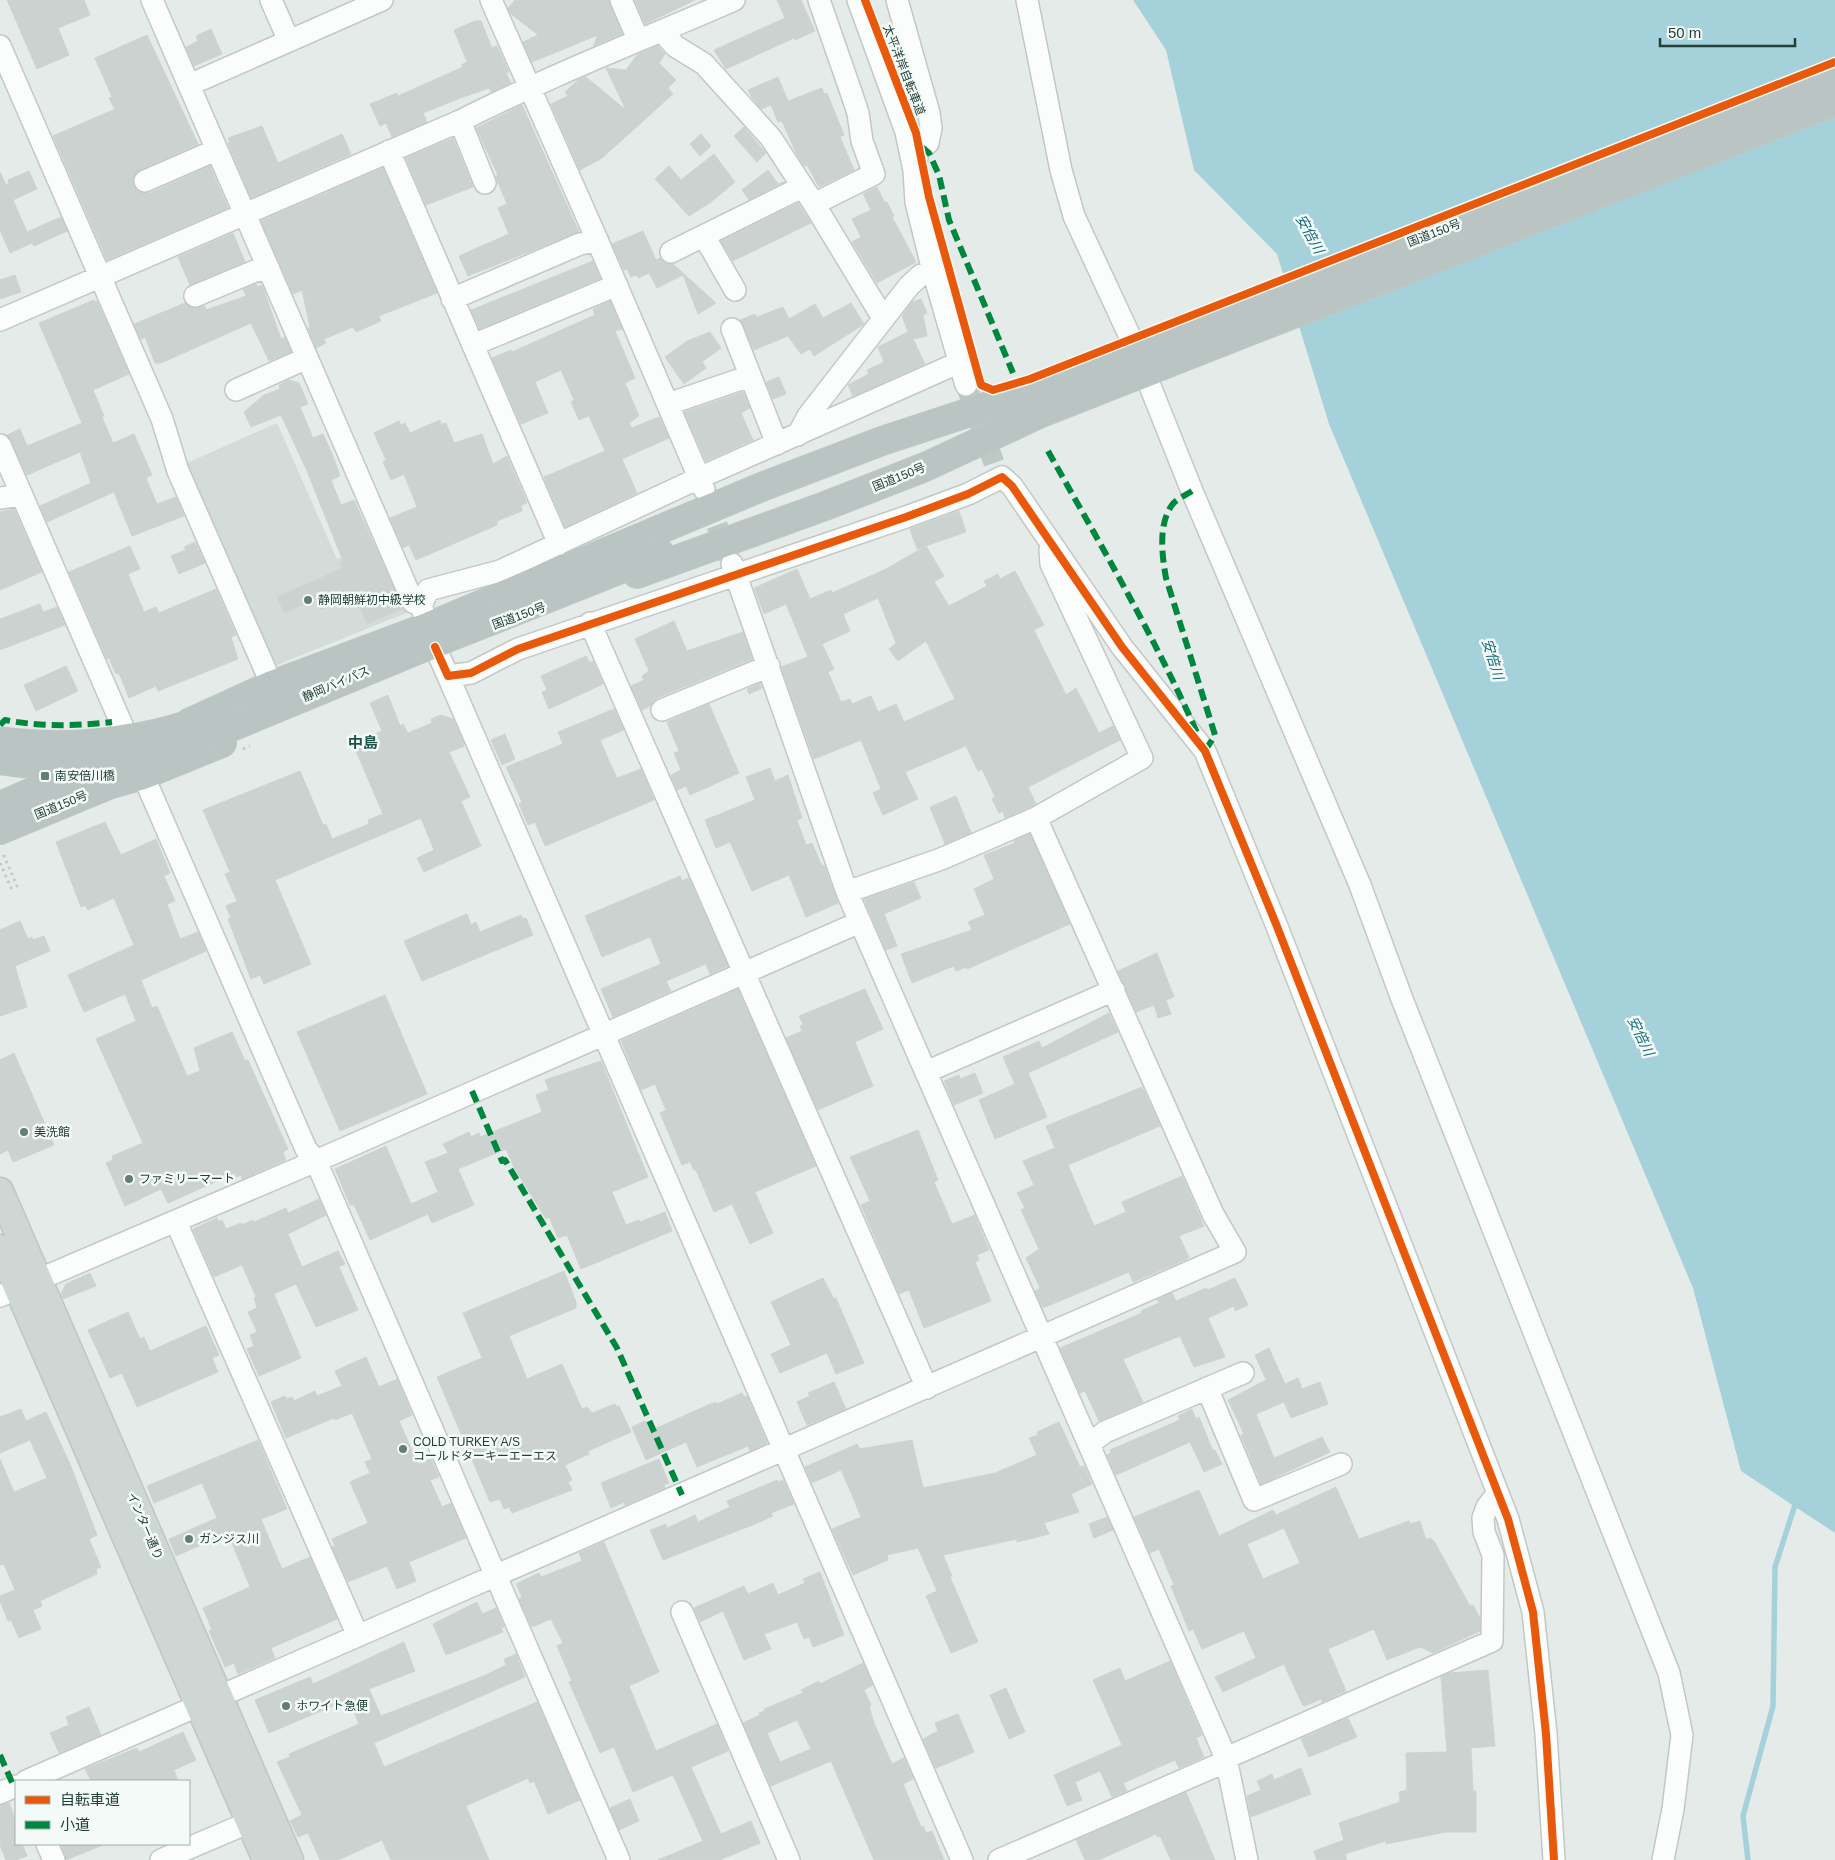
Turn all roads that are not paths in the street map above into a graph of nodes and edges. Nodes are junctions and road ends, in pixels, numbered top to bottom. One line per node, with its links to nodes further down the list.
1 (152, 0): 16 (street)
2 (271, 0): 13 (street)
3 (490, 0): 17 (street)
4 (621, 0): 12 (street)
5 (734, 0): 11 (street)
6 (819, 0): 26 (street)
7 (858, 0): 22 (street)
8 (897, 0): 22 (street)
9 (1027, 0): 111 (street)
10 (378, 1): 13 (street)
11 (662, 31): 12 (street); 25 (street)
12 (638, 39): 17 (street)
13 (289, 41): 16 (street)
14 (0, 46): 33 (street)
15 (1835, 76): 47 (highway, 国道150号, bridge)
16 (189, 85): 20 (street)
17 (529, 88): 19 (street); 29 (street)
18 (1835, 101): 47 (highway, 国道150号, bridge)
19 (460, 121): 21 (street); 24 (street)
20 (216, 150): 23 (street); 27 (street)
21 (389, 151): 27 (street); 37 (street)
22 (914, 170): 32 (street)
23 (145, 181)
24 (485, 182)
25 (802, 187): 26 (street); 28 (street)
26 (814, 204): 38 (street)
27 (246, 216): 31 (street); 33 (street)
28 (704, 236): 30 (street); 35 (street)
29 (598, 241): 34 (street); 37 (street)
30 (671, 252)
31 (269, 269): 36 (street); 42 (street)
32 (933, 270): 38 (street); 43 (street)
33 (100, 278): 39 (street); 63 (street)
34 (617, 285): 41 (street); 48 (street)
35 (735, 290)
36 (194, 296)
37 (452, 298): 41 (street)
38 (883, 318): 49 (street)
39 (0, 320)
40 (732, 329): 44 (street)
41 (473, 345): 56 (street)
42 (307, 358): 46 (street); 60 (street)
43 (960, 362): 45 (street); 49 (street)
44 (750, 376): 48 (street); 50 (street)
45 (966, 385)
46 (236, 390)
47 (1038, 402): 57 (highway, 国道150号); 60 (highway, 国道150号); 60 (highway, 国道150号)
48 (668, 404): 52 (street)
49 (798, 435): 50 (street)
50 (777, 444): 52 (street)
51 (0, 445): 53 (street)
52 (701, 484): 56 (street)
53 (22, 495): 54 (street); 66 (street)
54 (0, 498)
55 (1050, 538): 58 (street); 70 (street); 90 (street)
56 (558, 544): 60 (street)
57 (659, 548): 65 (highway, 静岡バイパス, bridge); 67 (highway, 静岡バイパス, bridge)
58 (734, 569): 59 (street); 61 (street)
59 (590, 623): 62 (street); 74 (street)
60 (429, 626): 62 (street); 63 (highway, 国道150号); 68 (highway, 国道150号)
61 (769, 666): 64 (street); 72 (street)
62 (448, 676): 76 (street)
63 (272, 685): 66 (highway, 国道150号)
64 (662, 710)
65 (0, 741)
66 (132, 748): 69 (highway, 国道150号)
67 (0, 760)
68 (143, 775): 71 (highway, 国道150号); 78 (street)
69 (0, 806)
70 (1036, 818): 72 (street); 75 (street)
71 (2, 844)
72 (847, 892): 73 (street)
73 (860, 922): 74 (street); 77 (street)
74 (746, 973): 76 (street); 85 (street)
75 (1114, 990): 77 (street); 83 (street)
76 (604, 1035): 78 (street); 88 (street)
77 (926, 1072): 83 (street)
78 (316, 1161): 80 (street); 91 (street)
79 (0, 1191): 82 (main road, インター通り)
80 (176, 1222): 82 (street); 93 (street)
81 (0, 1248): 82 (main road, インター通り)
82 (19, 1288): 94 (main road, インター通り)
83 (1042, 1337): 85 (street); 87 (street)
84 (1243, 1373): 86 (street)
85 (927, 1388): 88 (street)
86 (1207, 1388): 87 (street); 89 (street)
87 (1089, 1444): 95 (street)
88 (784, 1451): 91 (street); 107 (street)
89 (1341, 1464)
90 (1498, 1493): 95 (street); 110 (street)
91 (495, 1576): 93 (street); 105 (street)
92 (682, 1612): 106 (street)
93 (358, 1636): 94 (street)
94 (209, 1701): 96 (street); 99 (main road, インター通り); 104 (main road, インター通り)
95 (1226, 1758): 108 (street); 109 (street)
96 (28, 1780)
97 (15, 1786): 98 (street)
98 (0, 1793)
99 (250, 1822): 102 (street); 103 (main road, インター通り)
100 (47, 1845): 101 (street)
101 (54, 1860)
102 (161, 1860)
103 (266, 1860)
104 (290, 1860)
105 (619, 1860)
106 (789, 1860)
107 (962, 1860)
108 (999, 1860)
109 (1247, 1860)
110 (1554, 1860)
111 (1663, 1860)

